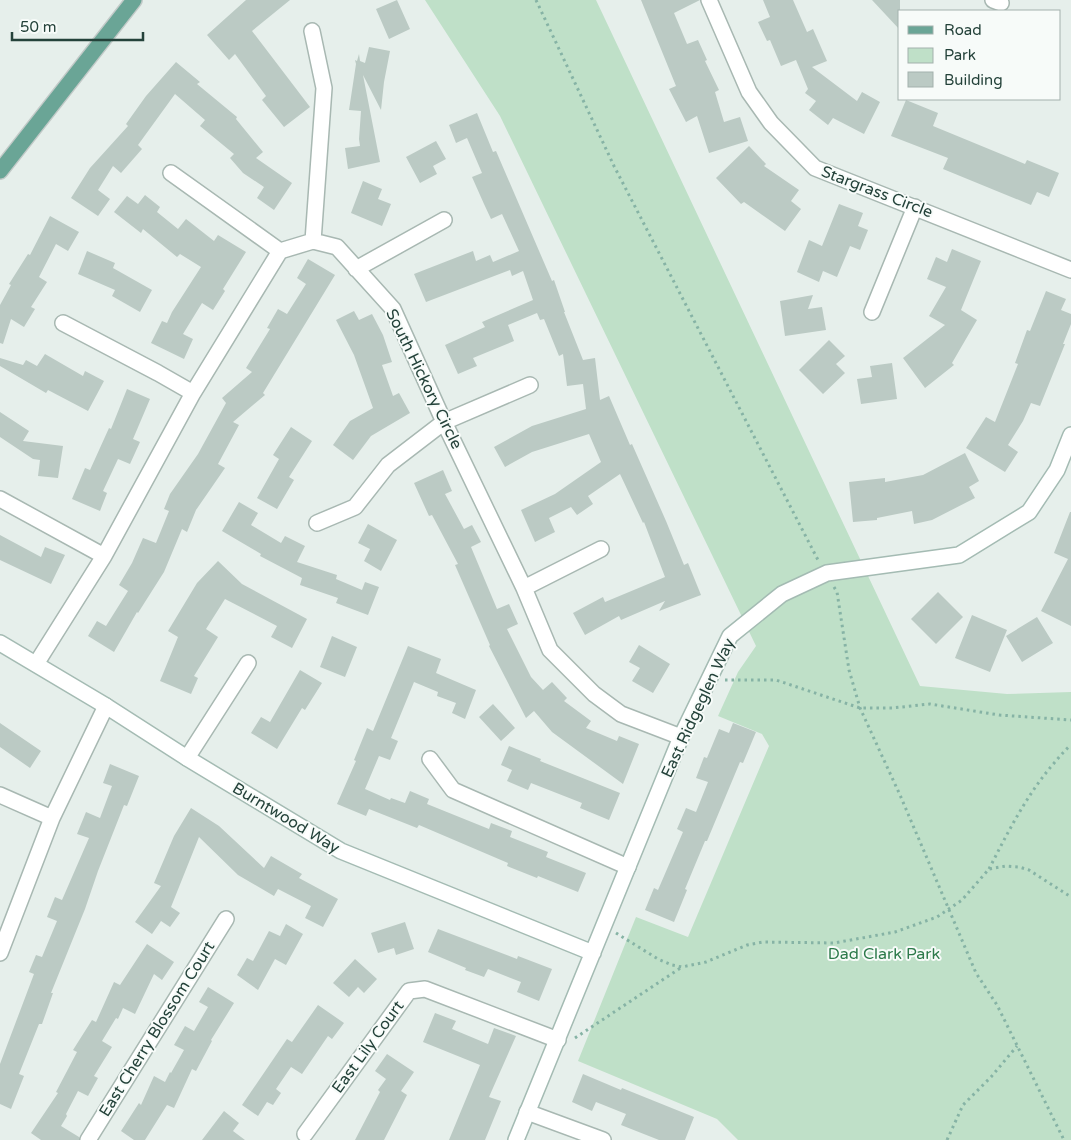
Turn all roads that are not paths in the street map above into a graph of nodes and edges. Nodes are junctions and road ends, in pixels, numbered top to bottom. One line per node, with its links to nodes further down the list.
1 (134, 0): 4 (main road)
2 (709, 0): 6 (street, Stargrass Circle)
3 (312, 31): 8 (street)
4 (0, 171)
5 (171, 173): 9 (street)
6 (915, 207): 11 (street, Stargrass Circle); 12 (street)
7 (444, 220): 10 (street)
8 (313, 241): 9 (street); 10 (street, South Hickory Circle)
9 (280, 251): 15 (street)
10 (356, 269): 16 (street, South Hickory Circle)
11 (1071, 270)
12 (872, 312)
13 (62, 324): 15 (street)
14 (530, 385): 16 (street)
15 (193, 393): 21 (street)
16 (444, 422): 19 (street); 22 (street, South Hickory Circle)
17 (1071, 435): 27 (street, East Ridgeglen Way)
18 (0, 499): 21 (street)
19 (318, 523)
20 (601, 549): 22 (street)
21 (104, 556): 25 (street)
22 (524, 588): 27 (street, South Hickory Circle)
23 (0, 643): 25 (street, Burntwood Way)
24 (248, 663): 28 (street)
25 (36, 664): 26 (street, Burntwood Way)
26 (106, 706): 28 (street, Burntwood Way); 31 (street)
27 (681, 737): 32 (street, East Ridgeglen Way)
28 (187, 758): 35 (street, Burntwood Way)
29 (430, 759): 32 (street)
30 (0, 795): 31 (street)
31 (52, 818): 34 (street)
32 (628, 867): 35 (street, East Ridgeglen Way)
33 (226, 919): 39 (street, East Cherry Blossom Court)
34 (0, 953)
35 (593, 953): 36 (street, East Ridgeglen Way)
36 (558, 1040): 37 (street, East Ridgeglen Way); 38 (street, East Lily Court)
37 (527, 1112): 40 (street, East Ridgeglen Way); 41 (street)
38 (305, 1134)
39 (88, 1140)
40 (516, 1140)
41 (603, 1140)

